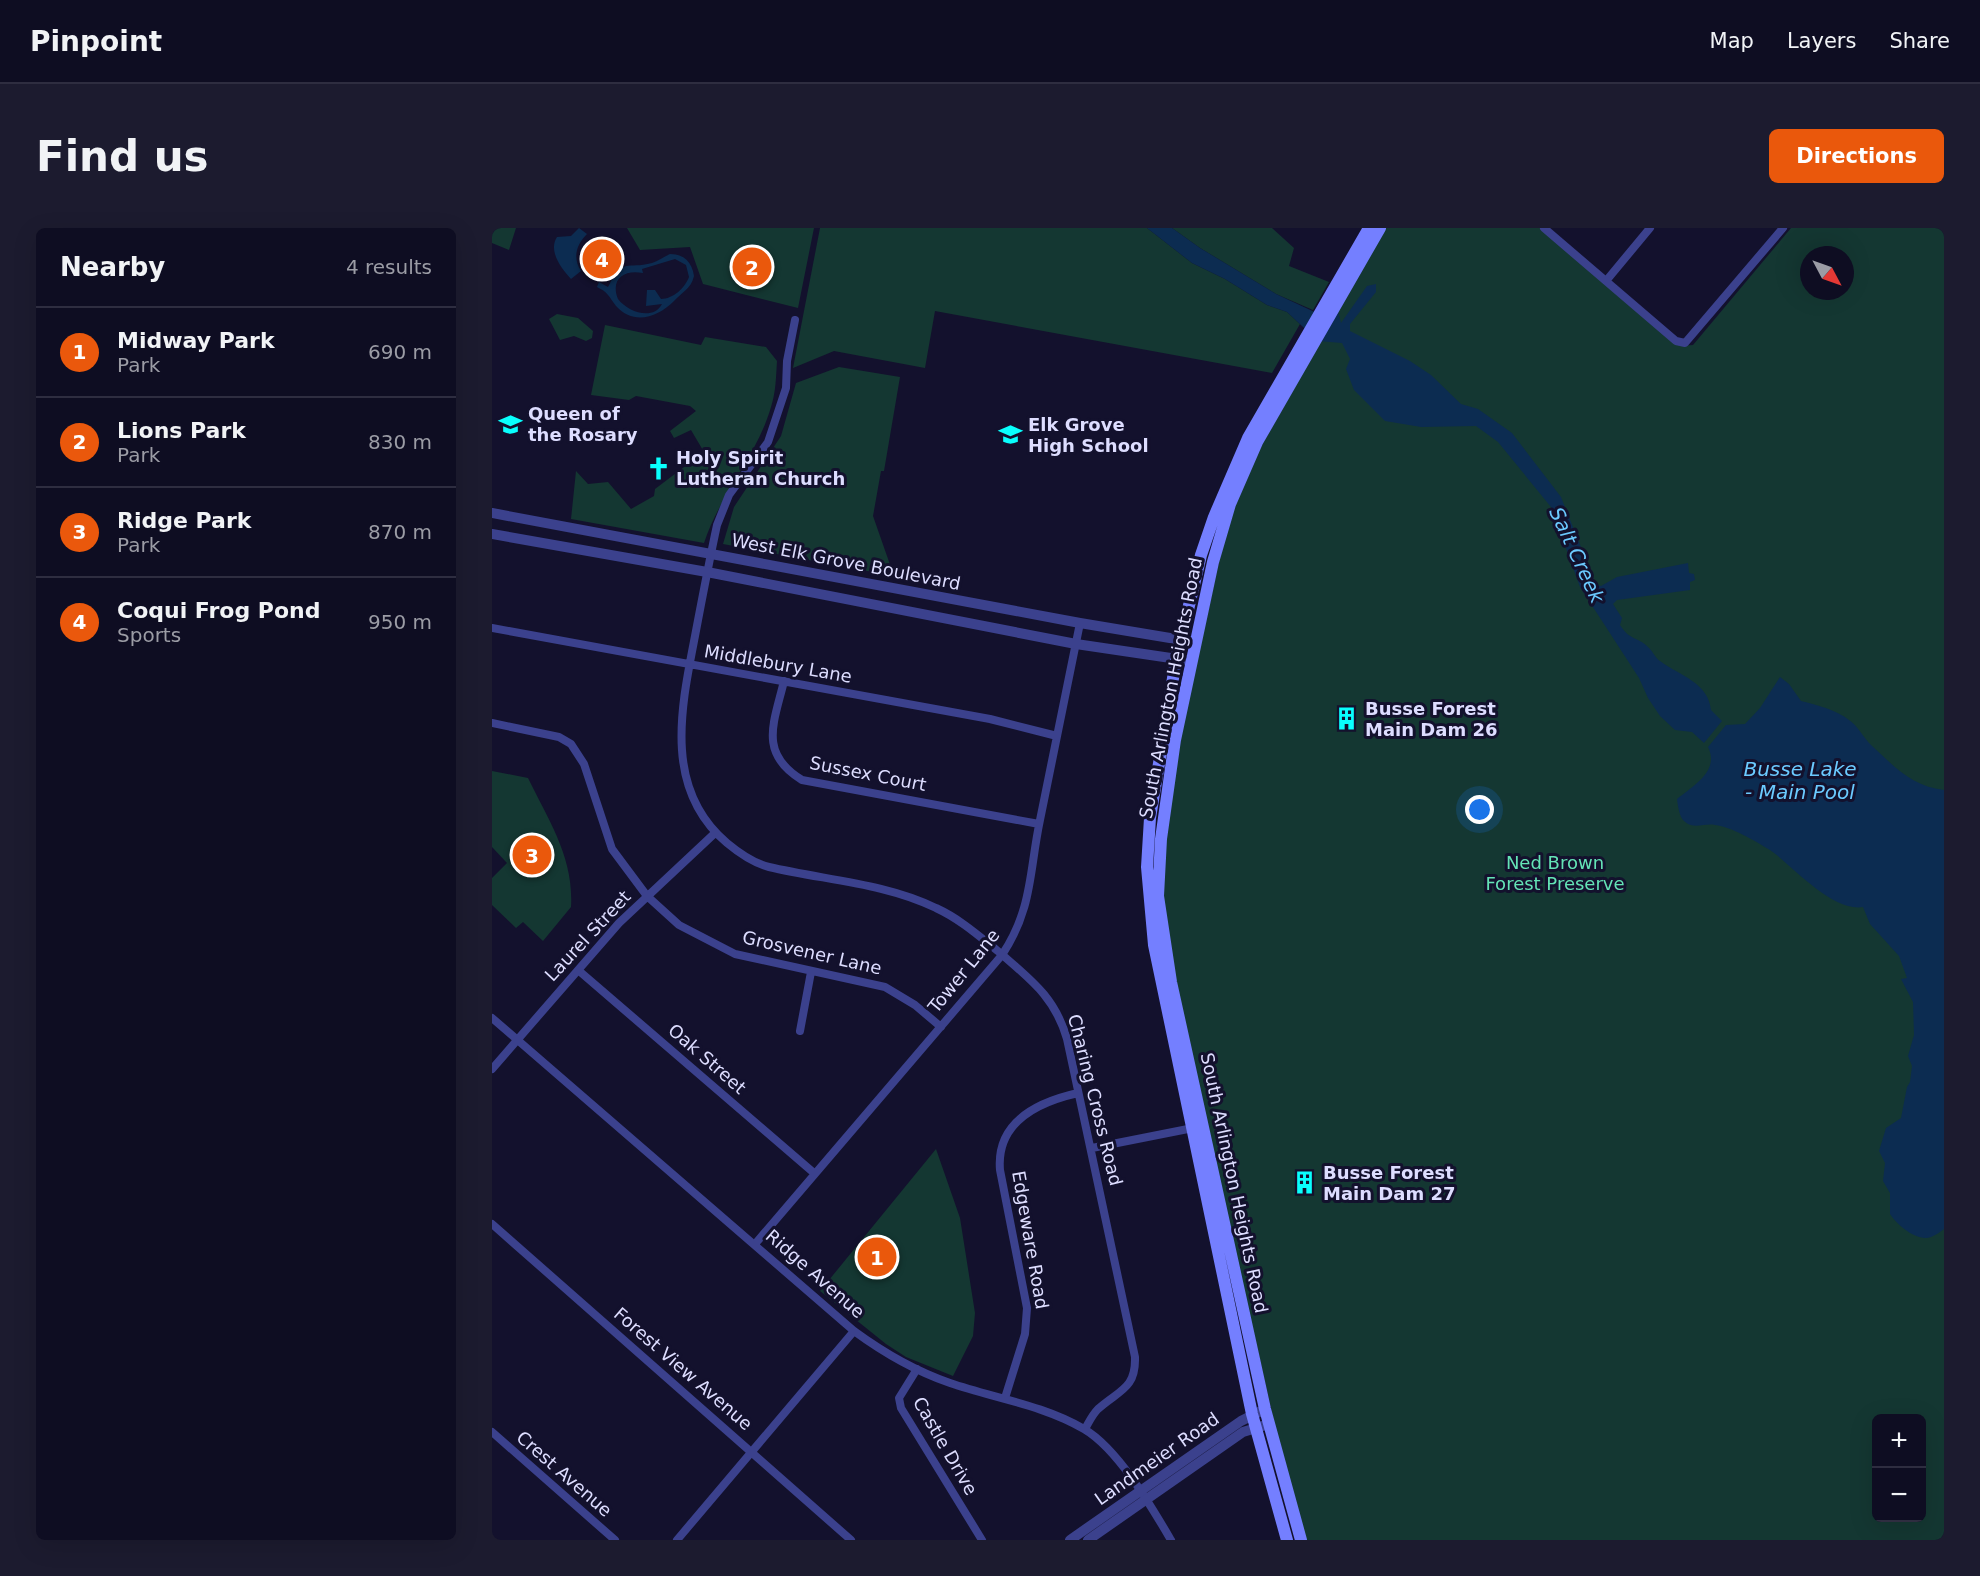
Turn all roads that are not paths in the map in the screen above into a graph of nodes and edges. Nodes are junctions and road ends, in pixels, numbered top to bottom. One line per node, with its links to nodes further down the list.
1 (1369, 228): 7 (main road, South Arlington Heights Road)
2 (1380, 228): 7 (main road, South Arlington Heights Road)
3 (1544, 228): 6 (street)
4 (1650, 228): 6 (street)
5 (1783, 228): 6 (street)
6 (1606, 281)
7 (1330, 306): 9 (main road, South Arlington Heights Road)
8 (795, 320): 12 (street, Charing Cross Road)
9 (1309, 342): 16 (main road, South Arlington Heights Road); 17 (main road, South Arlington Heights Road)
10 (492, 513): 12 (street, West Elk Grove Boulevard)
11 (492, 534): 13 (street, West Elk Grove Boulevard)
12 (710, 553): 13 (street, Charing Cross Road); 14 (street, West Elk Grove Boulevard)
13 (707, 572): 18 (street, West Elk Grove Boulevard); 21 (street, Charing Cross Road)
14 (1080, 623): 16 (street, West Elk Grove Boulevard); 18 (street, Tower Lane)
15 (492, 628): 21 (street, Middlebury Lane)
16 (1180, 640): 17 (street, West Elk Grove Boulevard); 19 (main road, South Arlington Heights Road)
17 (1194, 642): 20 (main road, South Arlington Heights Road)
18 (1076, 644): 19 (street, West Elk Grove Boulevard); 24 (street, Tower Lane)
19 (1176, 660): 20 (street, West Elk Grove Boulevard); 37 (main road, South Arlington Heights Road)
20 (1191, 661): 45 (main road, South Arlington Heights Road)
21 (689, 665): 22 (street, Middlebury Lane); 26 (street, Charing Cross Road)
22 (783, 681): 24 (street, Middlebury Lane); 25 (street, Sussex Court)
23 (492, 723): 27 (street, Grosvener Lane)
24 (1057, 736): 25 (street, Tower Lane)
25 (1039, 824): 28 (street, Tower Lane)
26 (715, 833): 27 (street, Laurel Street); 28 (street, Charing Cross Road)
27 (647, 896): 29 (street, Laurel Street); 30 (street, Grosvener Lane)
28 (1002, 955): 32 (street, Tower Lane); 36 (street, Charing Cross Road)
29 (578, 970): 34 (street, Laurel Street); 39 (street, Oak Street)
30 (811, 972): 32 (street, Grosvener Lane); 33 (street)
31 (492, 1018): 34 (street, Ridge Avenue)
32 (941, 1026): 39 (street, Tower Lane)
33 (800, 1031)
34 (516, 1039): 35 (street, Laurel Street); 41 (street, Ridge Avenue)
35 (492, 1069)
36 (1078, 1093): 38 (street, Charing Cross Road); 44 (street, Edgeware Road)
37 (1194, 1128): 38 (street); 46 (main road, South Arlington Heights Road)
38 (1092, 1148): 49 (street, Charing Cross Road)
39 (814, 1173): 41 (street, Tower Lane)
40 (492, 1224): 51 (street, Forest View Avenue)
41 (755, 1244): 42 (street, Ridge Avenue)
42 (854, 1331): 43 (street, Ridge Avenue); 51 (street)
43 (917, 1369): 44 (street, Ridge Avenue); 56 (street, Castle Drive)
44 (1005, 1398): 49 (street, Ridge Avenue)
45 (1265, 1409): 46 (street, Landmeier Road); 47 (main road, South Arlington Heights Road)
46 (1252, 1414): 48 (main road, South Arlington Heights Road); 52 (street, Landmeier Road)
47 (1269, 1424): 48 (street, Landmeier Road); 61 (main road, South Arlington Heights Road)
48 (1256, 1428): 52 (street, Landmeier Road); 60 (main road, South Arlington Heights Road)
49 (1085, 1429): 52 (street, Ridge Avenue)
50 (492, 1432): 53 (street, Crest Avenue)
51 (752, 1451): 54 (street); 55 (street, Forest View Avenue)
52 (1142, 1496): 57 (street, Landmeier Road); 58 (street, Landmeier Road); 59 (street, Ridge Avenue)
53 (615, 1540)
54 (676, 1540)
55 (851, 1540)
56 (982, 1540)
57 (1070, 1540)
58 (1088, 1540)
59 (1171, 1540)
60 (1287, 1540)
61 (1300, 1540)

